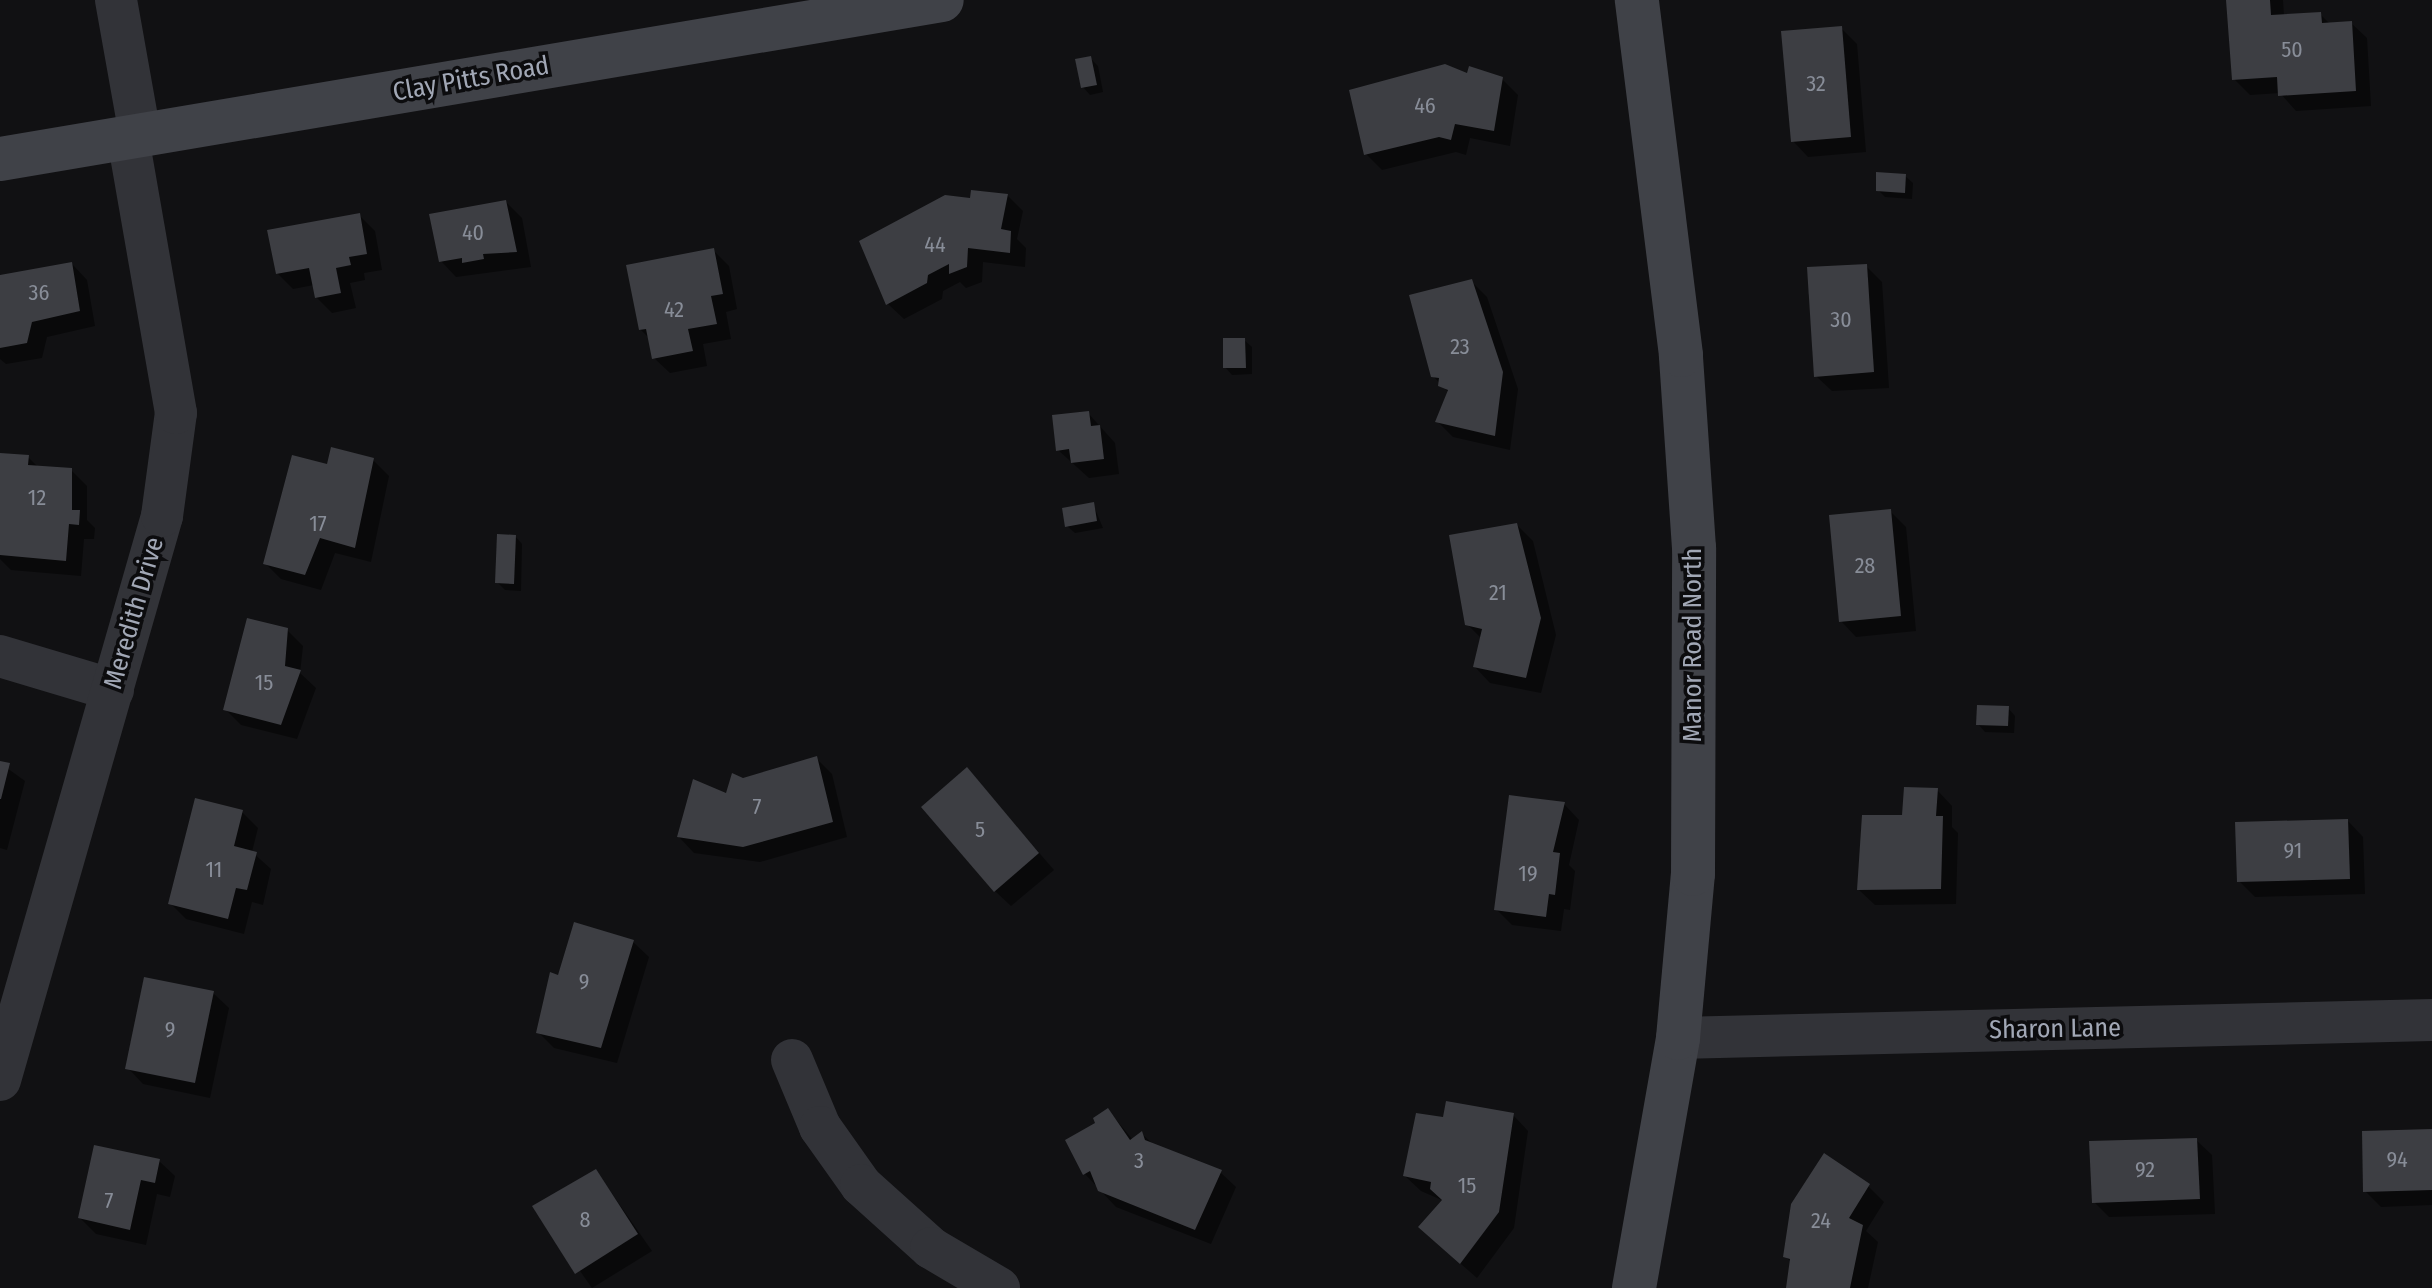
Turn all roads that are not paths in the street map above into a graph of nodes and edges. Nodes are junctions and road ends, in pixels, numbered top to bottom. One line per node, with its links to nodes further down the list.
1 (116, 0): 4 (street, Meredith Drive)
2 (942, 0): 4 (street, Clay Pitts Road)
3 (1637, 0): 9 (street, Manor Road North)
4 (134, 136): 5 (street, Clay Pitts Road); 7 (street, Meredith Drive)
5 (0, 159)
6 (0, 656): 7 (street)
7 (113, 690): 11 (street, Meredith Drive)
8 (2432, 1020): 9 (street, Sharon Lane)
9 (1678, 1038): 13 (street, Manor Road North)
10 (792, 1060): 12 (street)
11 (0, 1080)
12 (999, 1288)
13 (1634, 1288)

